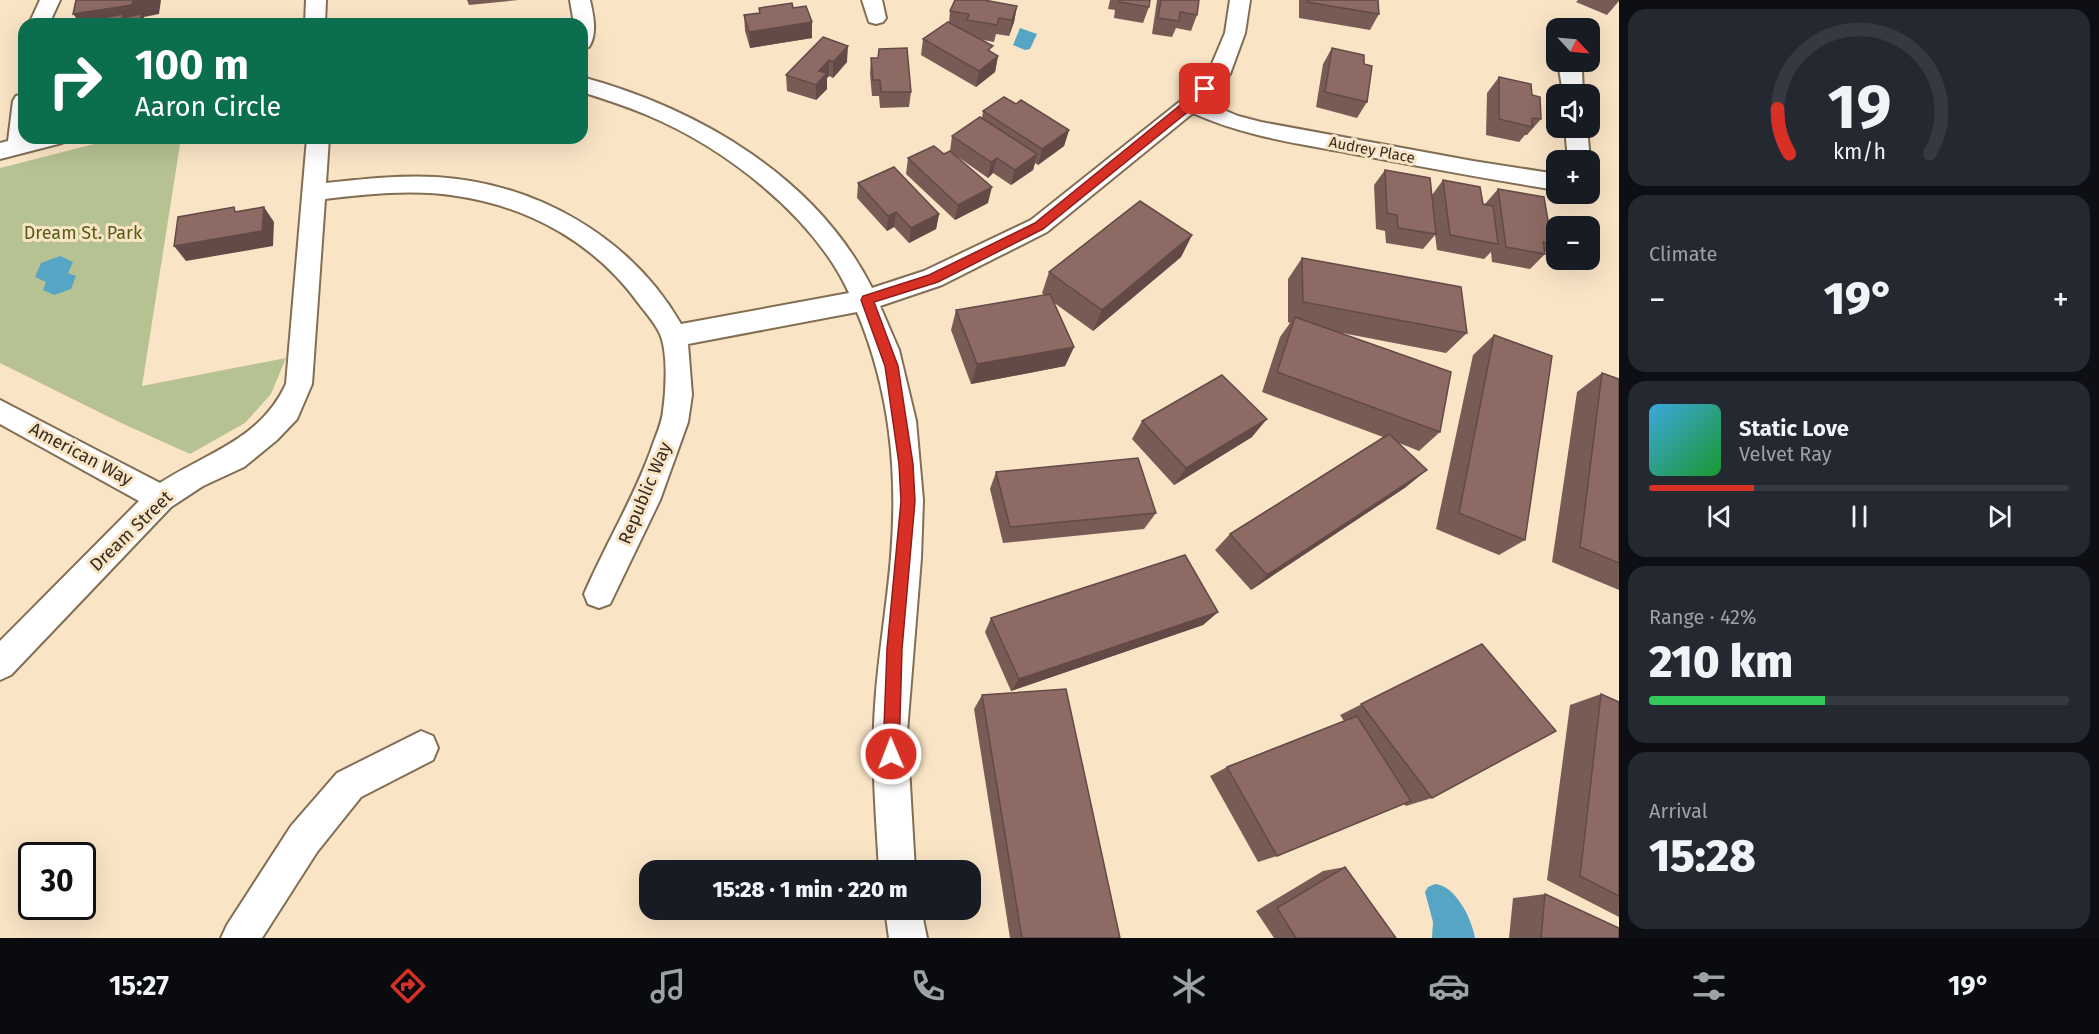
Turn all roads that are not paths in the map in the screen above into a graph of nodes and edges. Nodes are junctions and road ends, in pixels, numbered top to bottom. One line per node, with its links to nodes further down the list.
1 (50, 0): 5 (street)
2 (316, 0): 6 (street)
3 (580, 0): 7 (street)
4 (1240, 0): 9 (street)
5 (42, 18)
6 (315, 18)
7 (583, 18)
8 (588, 86): 16 (street)
9 (1191, 104): 14 (street, Audrey Place); 16 (street)
10 (18, 120): 13 (street)
11 (29, 144): 13 (street)
12 (318, 144): 15 (street, Dream Street)
13 (9, 149)
14 (1546, 180)
15 (315, 192): 17 (street); 19 (street, Dream Street)
16 (867, 300): 17 (street); 23 (street)
17 (674, 336): 20 (street, Republic Way)
18 (0, 411): 19 (street, American Way)
19 (161, 498): 21 (street, Dream Street)
20 (599, 594)
21 (0, 664)
22 (421, 748): 25 (street)
23 (896, 860)
24 (905, 920): 26 (street)
25 (240, 938)
26 (908, 938)

